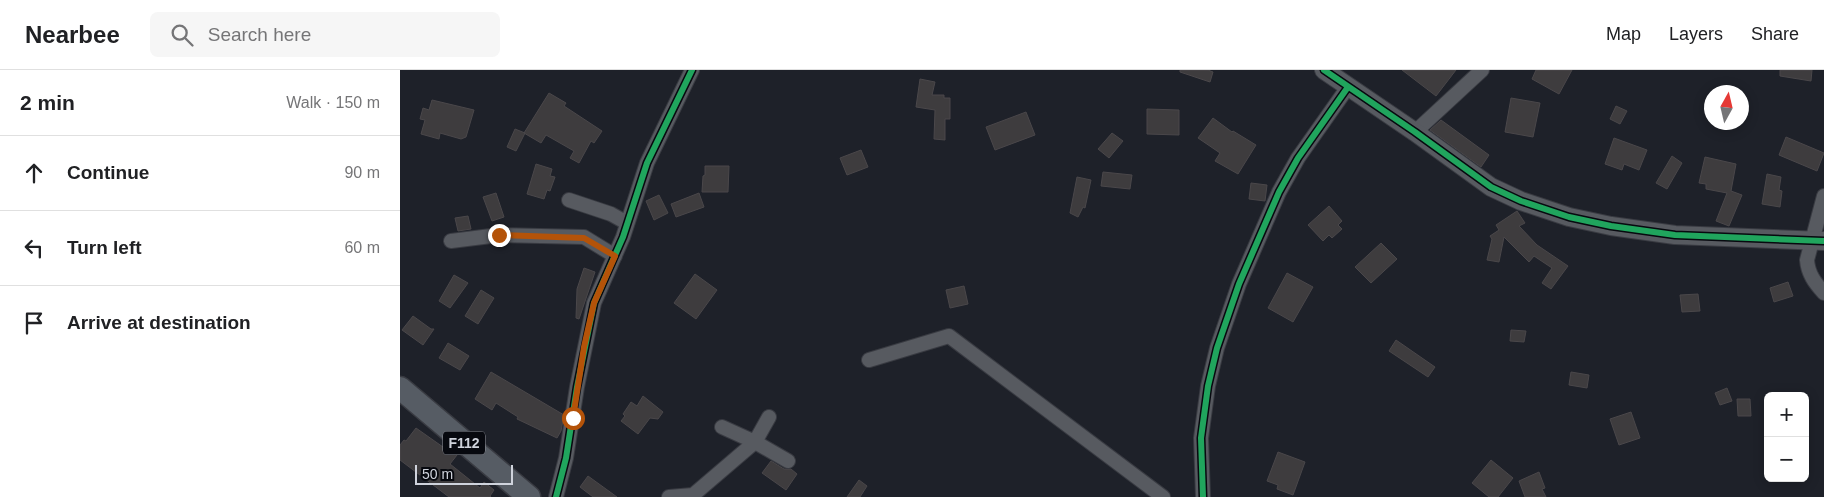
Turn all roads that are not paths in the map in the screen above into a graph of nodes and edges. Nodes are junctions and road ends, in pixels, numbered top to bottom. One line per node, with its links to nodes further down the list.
1 (692, 70): 8 (street)
2 (1324, 70): 4 (street)
3 (1482, 70): 5 (street)
4 (1348, 87): 5 (street); 23 (street)
5 (1415, 132): 10 (street)
6 (1824, 196): 10 (street)
7 (569, 200): 8 (street)
8 (627, 223): 11 (street)
9 (452, 241): 11 (street)
10 (1818, 241): 12 (street)
11 (615, 256): 20 (street)
12 (1824, 293)
13 (869, 360): 22 (street)
14 (400, 388): 19 (main road, F112)
15 (769, 417): 17 (street)
16 (722, 427): 17 (street)
17 (756, 442): 18 (street); 21 (street)
18 (788, 461)
19 (529, 497)
20 (556, 497)
21 (669, 497)
22 (1163, 497)
23 (1203, 497)

